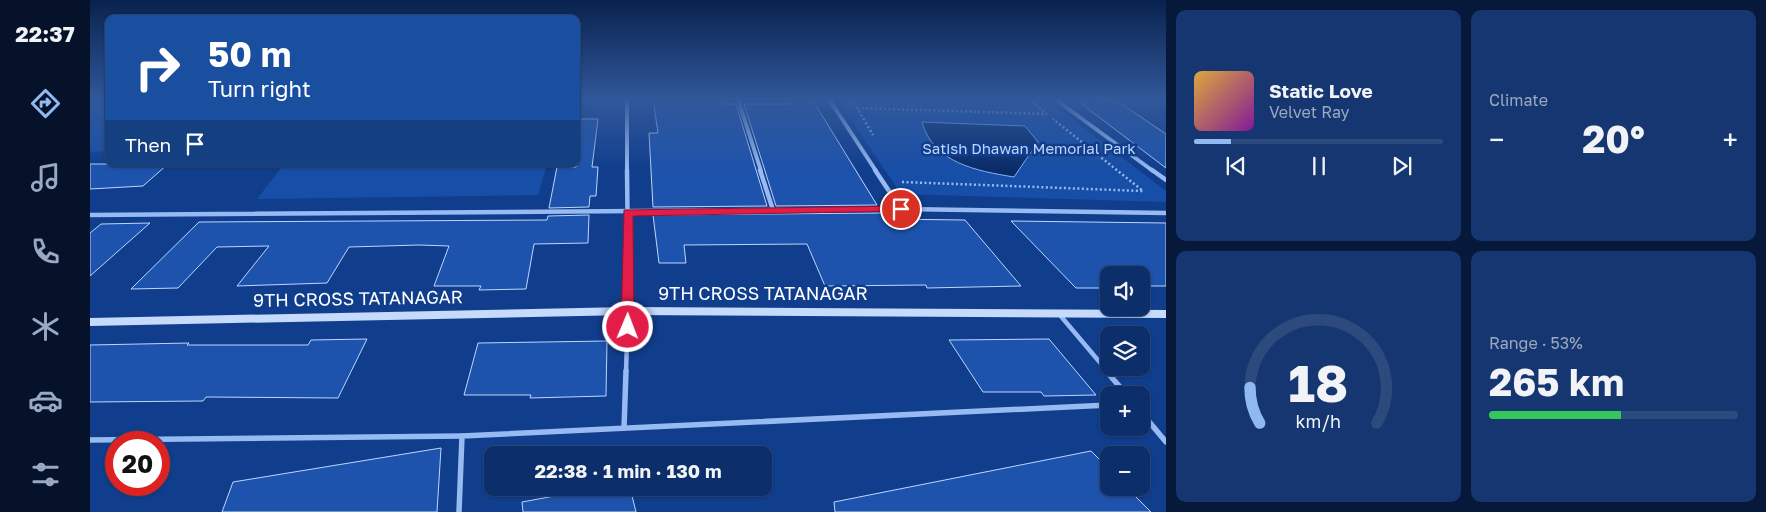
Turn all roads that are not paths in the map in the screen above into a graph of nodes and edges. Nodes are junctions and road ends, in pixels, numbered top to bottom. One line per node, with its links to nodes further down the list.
1 (627, 123): 8 (street)
2 (746, 123): 7 (street)
3 (845, 123): 6 (street)
4 (1088, 123): 5 (street)
5 (1166, 180)
6 (901, 209): 7 (street); 9 (street)
7 (773, 210): 8 (street)
8 (628, 212): 10 (street); 11 (street)
9 (1166, 213)
10 (90, 215)
11 (628, 311): 12 (street, 9TH CROSS TATANAGAR); 14 (street, 9TH CROSS TATANAGAR); 18 (lane)
12 (1058, 313): 13 (street, 9TH CROSS TATANAGAR); 15 (lane)
13 (1166, 314)
14 (90, 322)
15 (1119, 386)
16 (1100, 405): 18 (lane)
17 (1150, 423): 21 (lane)
18 (624, 428): 19 (lane)
19 (462, 436): 20 (lane); 22 (lane)
20 (90, 440)
21 (1166, 442)
22 (459, 512)

